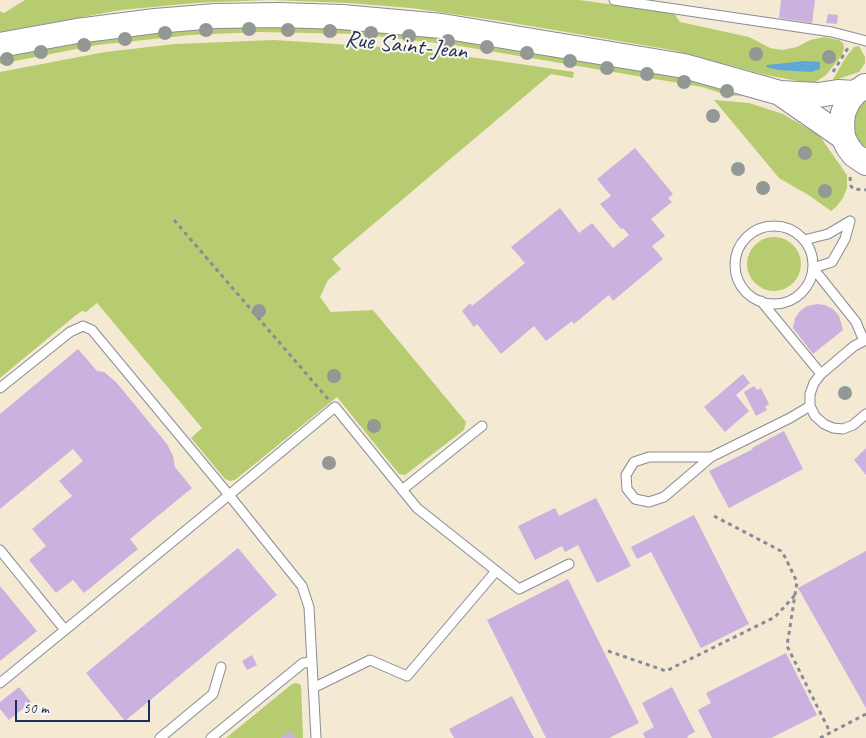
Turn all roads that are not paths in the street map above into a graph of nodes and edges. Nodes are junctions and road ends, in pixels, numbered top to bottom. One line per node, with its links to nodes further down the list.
1 (614, 0): 2 (lane)
2 (866, 41)
3 (0, 45): 5 (street, Rue Saint-Jean)
4 (861, 89): 5 (street, Rue Saint-Jean); 6 (street)
5 (780, 93): 6 (street, Rue Saint-Jean)
6 (843, 137): 7 (street, Rue Saint-Jean)
7 (866, 163)
8 (804, 240): 9 (lane); 9 (lane); 10 (lane)
9 (813, 268): 10 (lane); 11 (lane)
10 (761, 301): 12 (lane)
11 (865, 340): 12 (lane)
12 (821, 374): 14 (lane)
13 (0, 388): 19 (lane)
14 (810, 406): 15 (lane); 17 (lane)
15 (866, 414)
16 (482, 426): 18 (lane)
17 (711, 457): 17 (lane)
18 (402, 490): 19 (lane); 22 (lane)
19 (229, 495): 23 (lane); 24 (lane)
20 (0, 550): 23 (lane)
21 (569, 564): 22 (lane)
22 (496, 571): 27 (lane)
23 (65, 630): 26 (lane)
24 (312, 662): 27 (lane); 29 (lane)
25 (221, 667): 28 (lane)
26 (0, 683)
27 (313, 688): 30 (lane)
28 (160, 738)
29 (211, 738)
30 (316, 738)

